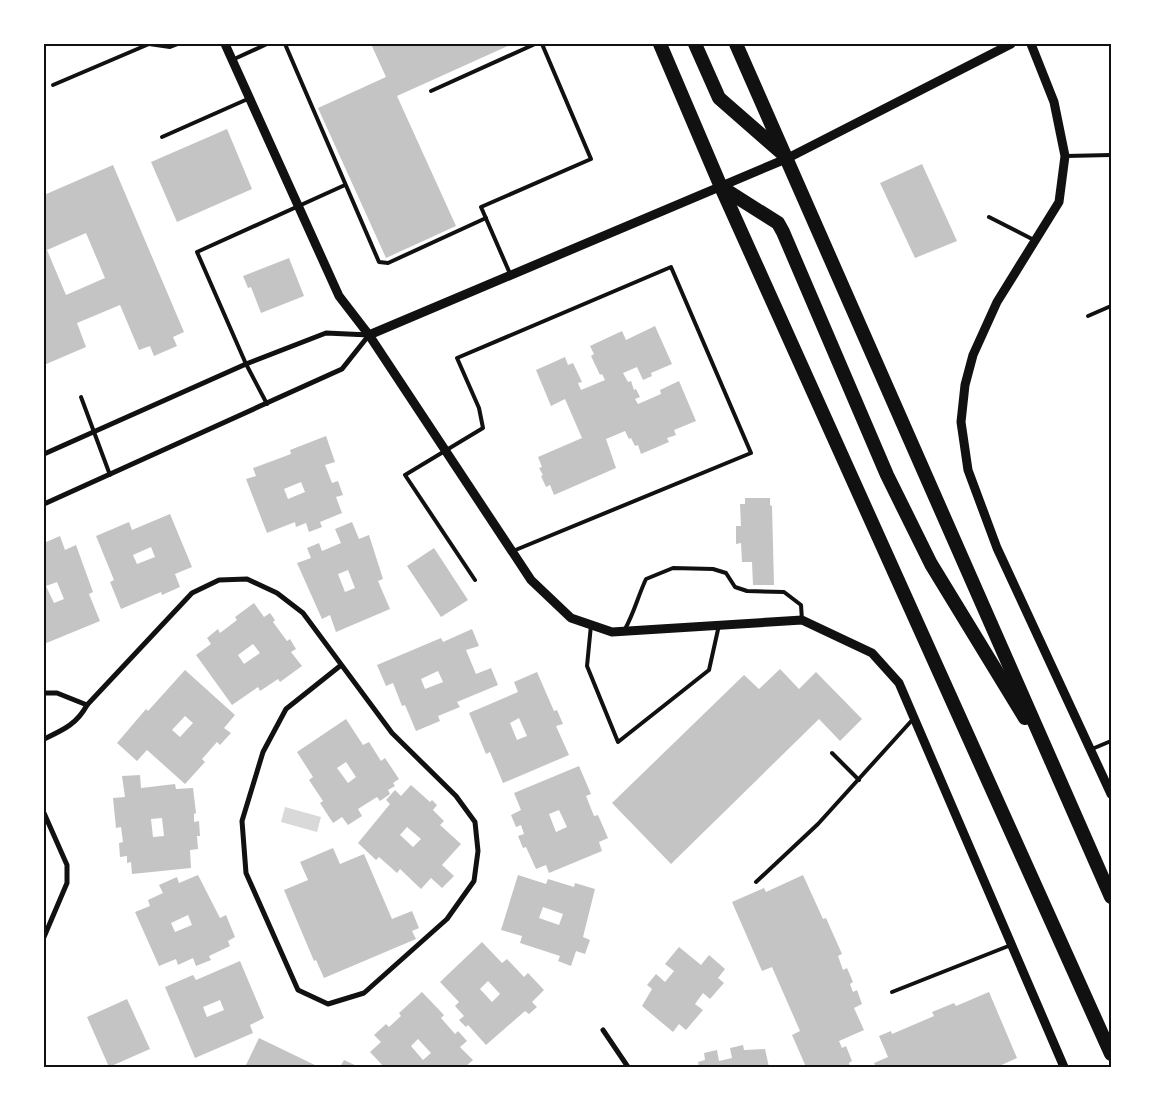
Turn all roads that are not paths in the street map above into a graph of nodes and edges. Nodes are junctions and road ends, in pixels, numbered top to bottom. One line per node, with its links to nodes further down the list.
1 (149, 44): 2 (lane); 14 (lane)
2 (178, 44)
3 (225, 44): 13 (street)
4 (267, 44): 13 (lane)
5 (285, 44): 21 (lane)
6 (535, 44): 15 (lane)
7 (543, 44): 25 (lane)
8 (660, 44): 22 (highway)
9 (695, 44): 20 (highway)
10 (736, 44): 20 (highway)
11 (1011, 44): 20 (street)
12 (1031, 44): 19 (street)
13 (232, 60): 16 (street)
14 (53, 84)
15 (431, 90)
16 (250, 98): 17 (lane); 23 (street)
17 (162, 137)
18 (1111, 155): 19 (lane)
19 (1065, 156): 26 (street)
20 (788, 158): 22 (street); 53 (highway)
21 (346, 185): 23 (lane); 25 (lane)
22 (721, 187): 27 (street); 53 (highway); 63 (highway)
23 (298, 206): 30 (street); 31 (lane)
24 (989, 217): 26 (lane)
25 (486, 218): 27 (lane)
26 (1035, 241): 51 (street)
27 (511, 276): 30 (street)
28 (1111, 306): 29 (lane)
29 (1088, 316)
30 (369, 335): 31 (street); 33 (street); 35 (street)
31 (246, 364): 33 (lane); 34 (street)
32 (81, 397): 34 (lane)
33 (267, 404): 37 (street)
34 (94, 431): 36 (street); 37 (lane)
35 (445, 450): 39 (street); 39 (lane); 40 (lane)
36 (44, 454)
37 (110, 475): 38 (street)
38 (44, 504)
39 (513, 551): 42 (street)
40 (475, 580)
41 (802, 620): 43 (street); 44 (lane); 48 (street)
42 (592, 625): 43 (lane); 44 (street)
43 (719, 625): 44 (street)
44 (624, 631)
45 (340, 666): 45 (street); 47 (street)
46 (44, 693): 47 (street)
47 (87, 705): 49 (street)
48 (914, 718): 54 (lane); 60 (street)
49 (44, 739)
50 (1111, 741): 51 (lane)
51 (1092, 749): 55 (street)
52 (832, 753): 54 (lane)
53 (1054, 765): 58 (highway)
54 (859, 780): 57 (lane)
55 (1111, 794)
56 (44, 813): 59 (street)
57 (756, 882)
58 (1111, 897)
59 (44, 937)
60 (1011, 944): 61 (lane); 65 (street)
61 (892, 992)
62 (603, 1030): 64 (street)
63 (1111, 1054)
64 (628, 1067)
65 (1064, 1067)

